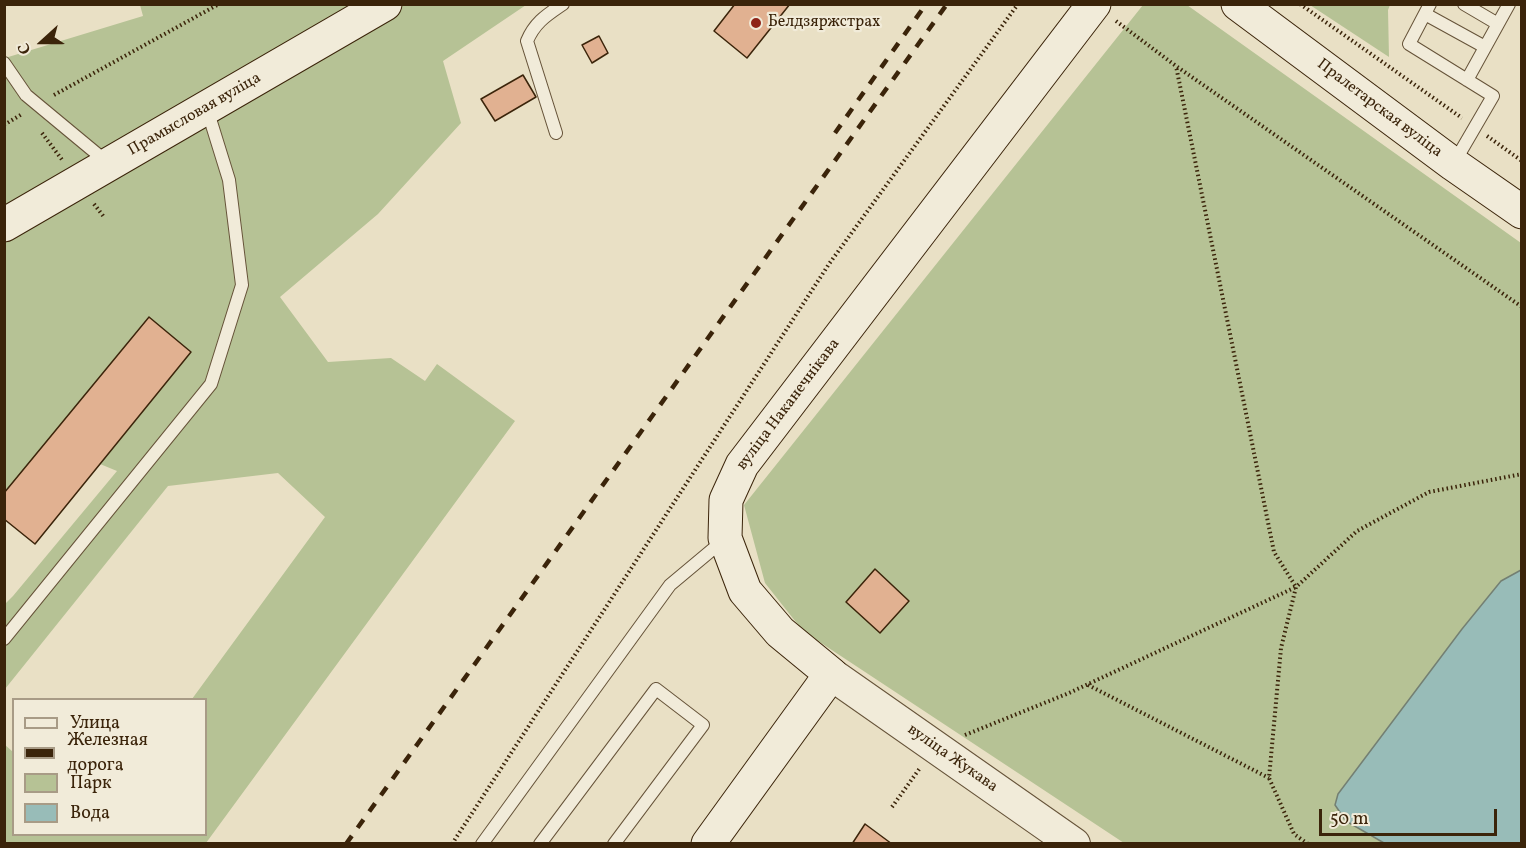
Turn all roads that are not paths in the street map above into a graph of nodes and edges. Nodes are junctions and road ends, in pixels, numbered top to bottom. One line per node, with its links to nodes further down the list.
1 (385, 4): 12 (main road, Прамысловая вуліца)
2 (563, 4): 13 (lane)
3 (1238, 4): 15 (main road, Пралетарская вуліца)
4 (1464, 4): 8 (lane)
5 (1509, 4): 8 (lane)
6 (1427, 9): 9 (lane); 11 (lane)
7 (1103, 11): 18 (main road, вуліца Наканечнікава)
8 (1498, 24): 9 (lane)
9 (1485, 47): 11 (lane)
10 (4, 63): 14 (lane)
11 (1467, 80): 15 (lane)
12 (207, 108): 14 (main road, Прамысловая вуліца); 19 (lane)
13 (556, 133)
14 (109, 164): 17 (main road, Прамысловая вуліца)
15 (1453, 164): 16 (main road, Пралетарская вуліца)
16 (1521, 212)
17 (4, 225)
18 (726, 538): 20 (main road, вуліца Наканечнікава); 21 (lane)
19 (4, 639)
20 (831, 674): 24 (main road); 25 (street, вуліца Жукава)
21 (482, 843)
22 (540, 843): 23 (lane)
23 (614, 843)
24 (708, 843)
25 (1074, 843)

